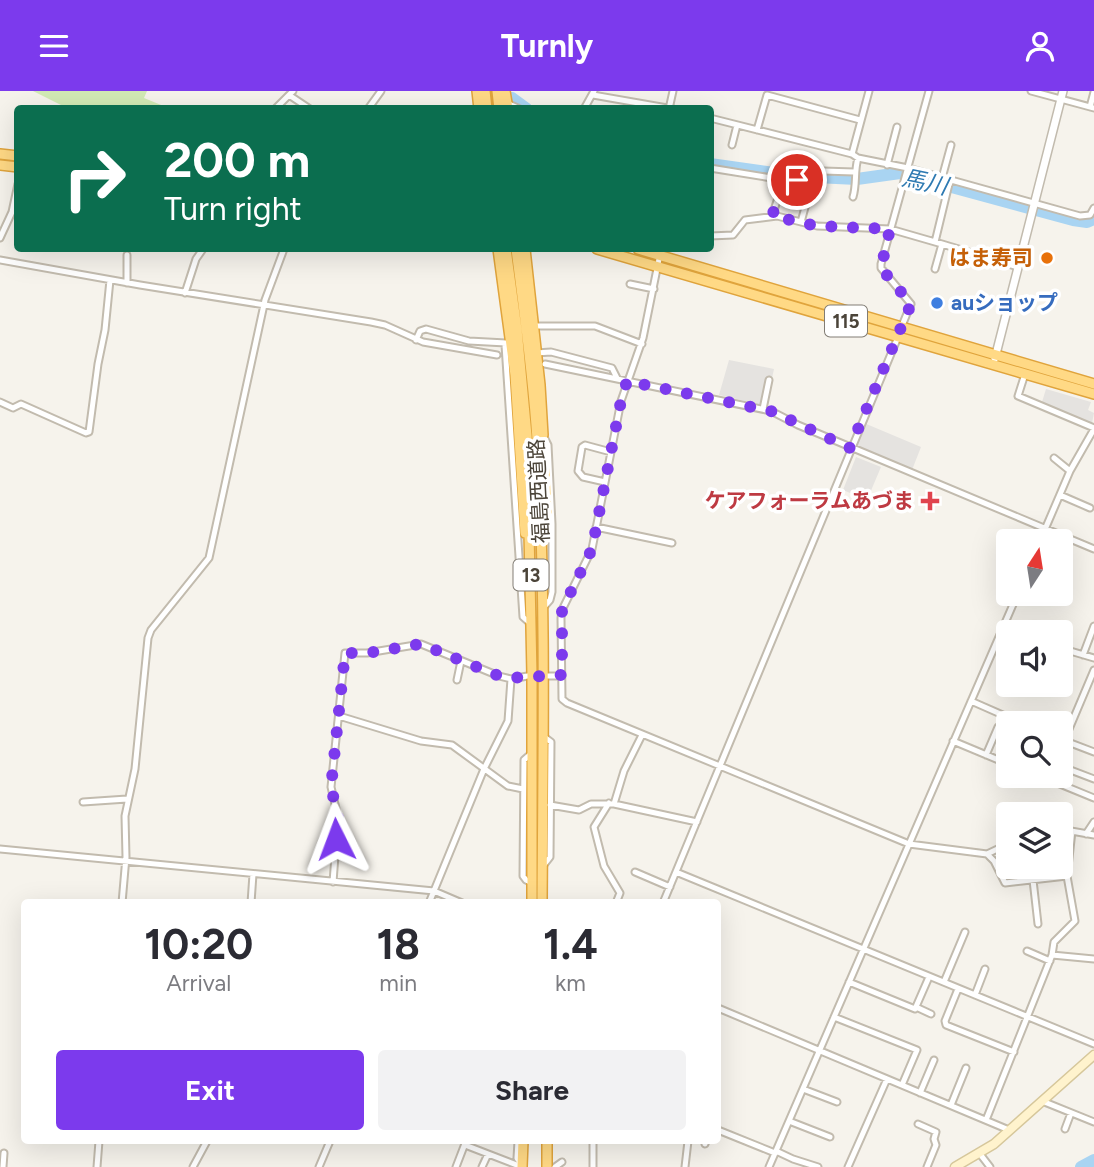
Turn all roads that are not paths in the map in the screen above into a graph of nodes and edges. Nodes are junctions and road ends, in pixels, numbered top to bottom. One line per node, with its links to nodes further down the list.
1 (631, 91): 9 (street)
2 (869, 91): 15 (street)
3 (929, 91): 25 (street)
4 (1031, 91): 8 (street)
5 (291, 93): 10 (street)
6 (593, 93): 9 (street)
7 (1094, 93): 13 (street)
8 (1062, 95): 13 (street); 34 (street)
9 (629, 101): 11 (street); 12 (street)
10 (305, 105)
11 (628, 105)
12 (652, 105)
13 (1092, 108)
14 (714, 119): 16 (street)
15 (860, 120): 18 (street); 21 (street)
16 (737, 125): 18 (street); 19 (street)
17 (897, 127): 23 (street)
18 (757, 130): 21 (street)
19 (732, 145)
20 (951, 145): 28 (street)
21 (852, 154): 22 (street)
22 (858, 158): 23 (street); 26 (street)
23 (887, 165): 25 (street)
24 (714, 168): 27 (street)
25 (907, 170): 28 (street); 38 (street)
26 (854, 174): 27 (street); 31 (street)
27 (786, 177): 29 (street); 36 (street)
28 (942, 178): 30 (street)
29 (809, 180)
30 (950, 182): 34 (street); 41 (street)
31 (853, 197)
32 (807, 200): 37 (street)
33 (14, 203): 40 (street)
34 (1034, 204): 35 (street); 53 (street)
35 (1094, 208)
36 (772, 216): 37 (street); 39 (street)
37 (801, 222): 38 (street)
38 (890, 229): 41 (street); 62 (street)
39 (714, 236)
40 (0, 238)
41 (934, 242): 42 (street)
42 (942, 244): 53 (street); 54 (street)
43 (201, 252): 59 (street)
44 (283, 252): 60 (street)
45 (498, 252): 64 (highway)
46 (506, 252): 92 (highway, 福島西道路 / 13)
47 (516, 252): 89 (highway, 福島西道路 / 13)
48 (525, 252): 61 (highway)
49 (624, 252): 51 (highway, 115)
50 (127, 255): 56 (street)
51 (660, 256): 58 (street); 62 (highway, 115)
52 (0, 260): 55 (street)
53 (1018, 267): 68 (street)
54 (935, 269)
55 (110, 280): 56 (street); 76 (street)
56 (127, 283): 59 (street)
57 (630, 284): 58 (street)
58 (654, 289): 65 (street)
59 (185, 293): 60 (street)
60 (264, 305): 63 (street); 127 (street)
61 (534, 326): 65 (street); 66 (highway)
62 (900, 332): 68 (highway, 115); 80 (street)
63 (415, 340): 64 (street); 67 (street)
64 (508, 342): 92 (highway); 94 (street)
65 (642, 344): 73 (street)
66 (536, 353): 71 (street); 79 (highway)
67 (497, 355)
68 (994, 360): 70 (highway, 115); 74 (highway, 115)
69 (545, 364): 71 (street)
70 (1025, 374): 75 (highway, 115); 78 (street)
71 (617, 379): 73 (street)
72 (769, 380): 77 (street)
73 (627, 381): 77 (street); 81 (street)
74 (1094, 384)
75 (1094, 394)
76 (0, 402)
77 (763, 409): 80 (street)
78 (1094, 428): 83 (street)
79 (543, 435): 89 (highway); 93 (street)
80 (850, 448): 88 (street); 120 (street)
81 (611, 452): 84 (street); 84 (street)
82 (1054, 458): 83 (street)
83 (1070, 471): 85 (street)
84 (605, 482): 87 (street)
85 (1060, 495): 86 (street); 88 (street)
86 (1090, 508)
87 (596, 527): 90 (street); 104 (street)
88 (1046, 528): 91 (street)
89 (541, 530): 93 (highway, 福島西道路 / 13)
90 (672, 543)
91 (1094, 549)
92 (530, 551): 94 (highway, 福島西道路 / 13)
93 (543, 608): 103 (highway, 福島西道路 / 13)
94 (532, 625): 102 (highway, 福島西道路 / 13)
95 (1094, 626): 98 (street)
96 (996, 644): 107 (street)
97 (1073, 652): 98 (street)
98 (1083, 655): 99 (street)
99 (1094, 658)
100 (461, 661): 105 (street); 106 (street); 109 (street)
101 (1094, 670): 110 (street)
102 (532, 675): 103 (street); 105 (street); 117 (highway, 福島西道路 / 13)
103 (543, 675): 104 (street); 113 (highway, 福島西道路 / 13)
104 (562, 675): 112 (street)
105 (511, 679): 121 (street)
106 (457, 680)
107 (971, 701): 108 (street); 114 (street)
108 (996, 712)
109 (339, 716): 121 (street); 148 (street)
110 (1073, 716)
111 (996, 731): 118 (street)
112 (642, 735): 120 (street); 129 (street)
113 (543, 736): 130 (street); 141 (highway, 福島西道路 / 13)
114 (953, 741): 118 (street); 136 (street)
115 (1073, 744): 116 (street)
116 (1094, 752)
117 (532, 753): 125 (street); 149 (highway, 福島西道路 / 13)
118 (986, 755): 119 (street)
119 (996, 759)
120 (721, 766): 131 (street); 136 (street)
121 (484, 769): 125 (street); 151 (street)
122 (1073, 771): 123 (street)
123 (1094, 779)
124 (1071, 788): 126 (street)
125 (523, 789): 149 (street)
126 (1094, 798)
127 (127, 799): 128 (street); 140 (street)
128 (83, 802)
129 (612, 803): 130 (street); 131 (street); 158 (street)
130 (550, 805): 141 (street)
131 (698, 822): 143 (street)
132 (1094, 822): 134 (street)
133 (1073, 831): 134 (street)
134 (1086, 834): 135 (street)
135 (1094, 835)
136 (909, 844): 139 (street); 162 (street)
137 (0, 849): 140 (street)
138 (996, 850): 139 (street)
139 (987, 854): 147 (street)
140 (125, 862): 144 (street); 152 (street)
141 (542, 866): 157 (highway, 福島西道路 / 13)
142 (635, 872): 150 (street)
143 (676, 872): 150 (street); 162 (street)
144 (253, 874): 148 (street); 153 (street)
145 (1042, 879): 147 (street)
146 (1068, 879): 164 (street)
147 (1033, 880): 160 (street)
148 (333, 881): 151 (street)
149 (532, 883): 156 (highway, 福島西道路 / 13)
150 (670, 887): 159 (street)
151 (434, 891): 154 (street); 155 (street)
152 (122, 899)
153 (251, 899)
154 (431, 899)
155 (453, 899)
156 (532, 899)
157 (542, 899)
158 (618, 899)
159 (665, 899)
160 (1038, 924)
161 (965, 932): 169 (street)
162 (863, 950): 167 (street); 168 (street)
163 (1027, 951): 164 (street)
164 (1051, 958): 165 (street); 176 (street)
165 (1094, 959)
166 (985, 969): 171 (street)
167 (929, 977): 169 (street); 172 (street)
168 (849, 982): 172 (street); 175 (street)
169 (944, 982): 170 (street)
170 (958, 989): 171 (street); 179 (street)
171 (975, 995): 176 (street)
172 (916, 1007): 174 (street)
173 (721, 1009): 178 (street)
174 (931, 1014)
175 (834, 1017): 178 (street); 184 (street)
176 (1028, 1017): 177 (street); 179 (street)
177 (1094, 1044)
178 (820, 1051): 183 (street); 185 (street)
179 (1014, 1052): 191 (street)
180 (1094, 1055): 187 (main road)
181 (934, 1060): 186 (street)
182 (967, 1068): 189 (street)
183 (887, 1079): 184 (street); 228 (street)
184 (902, 1085): 186 (street)
185 (803, 1089): 188 (street); 192 (street)
186 (920, 1093): 189 (street)
187 (1042, 1101): 190 (street); 196 (main road)
188 (837, 1102)
189 (951, 1105): 191 (street)
190 (1071, 1113): 193 (street); 195 (street)
191 (986, 1120): 196 (street)
192 (789, 1121): 198 (street); 209 (street)
193 (1094, 1122)
194 (918, 1124): 229 (street)
195 (1065, 1129)
196 (1010, 1130): 212 (main road)
197 (721, 1131): 209 (street)
198 (830, 1137)
199 (99, 1144): 216 (street)
200 (205, 1144): 217 (street)
201 (329, 1144): 218 (street)
202 (465, 1144): 219 (street)
203 (467, 1144): 211 (street)
204 (518, 1144): 221 (street)
205 (523, 1144): 221 (highway)
206 (547, 1144): 222 (highway)
207 (593, 1144): 224 (street)
208 (688, 1144): 225 (street)
209 (776, 1152): 226 (street); 227 (street)
210 (4, 1153): 215 (street)
211 (488, 1154): 220 (street); 221 (street)
212 (980, 1154): 214 (main road); 230 (street)
213 (562, 1162): 223 (street)
214 (960, 1166)
215 (3, 1167)
216 (97, 1167)
217 (193, 1167)
218 (319, 1167)
219 (456, 1167)
220 (482, 1167)
221 (522, 1167)
222 (547, 1167)
223 (555, 1167)
224 (593, 1167)
225 (685, 1167)
226 (769, 1167)
227 (818, 1167)
228 (848, 1167)
229 (927, 1167)
230 (990, 1167)

